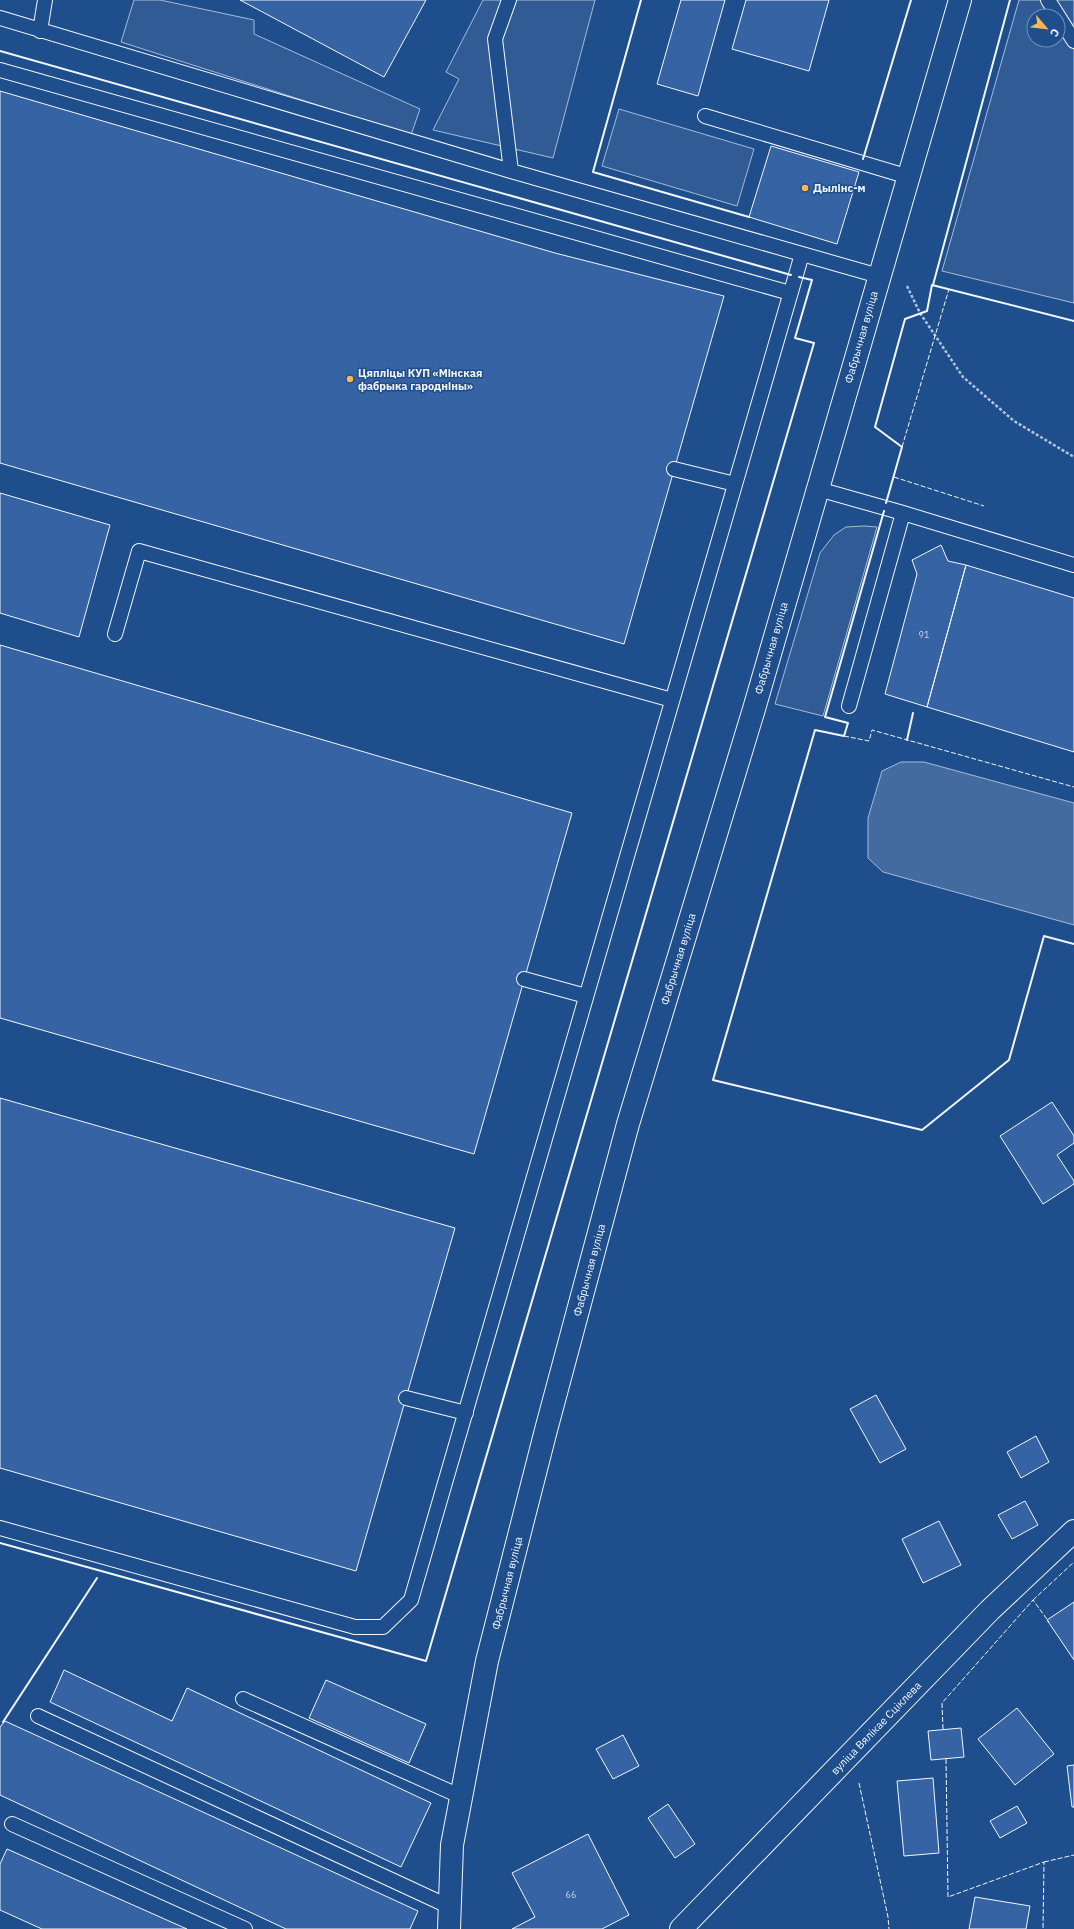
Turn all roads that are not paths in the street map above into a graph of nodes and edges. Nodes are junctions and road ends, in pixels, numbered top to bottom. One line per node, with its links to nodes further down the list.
1 (45, 0): 6 (lane)
2 (508, 0): 10 (lane)
3 (960, 0): 11 (street, Фабрычная вуліца)
4 (1048, 0): 7 (lane)
5 (0, 18): 6 (lane)
6 (40, 31): 10 (lane)
7 (1074, 41)
8 (0, 70): 14 (lane)
9 (705, 116): 11 (lane)
10 (511, 171): 12 (lane)
11 (909, 177): 13 (street, Фабрычная вуліца)
12 (802, 254): 13 (lane); 14 (lane)
13 (879, 276): 17 (street, Фабрычная вуліца)
14 (790, 293): 16 (lane)
15 (674, 469): 16 (lane)
16 (735, 484): 21 (lane)
17 (818, 489): 18 (lane); 31 (street, Фабрычная вуліца)
18 (903, 512): 19 (lane); 22 (lane)
19 (1074, 565)
20 (115, 634): 21 (lane)
21 (672, 700): 24 (lane)
22 (849, 706)
23 (524, 979): 24 (lane)
24 (586, 996): 26 (lane)
25 (406, 1398): 26 (lane)
26 (466, 1413): 27 (lane)
27 (0, 1528)
28 (1074, 1531): 36 (street, вуліца Вялікае Сціклева)
29 (243, 1699): 31 (lane)
30 (38, 1716): 33 (lane)
31 (462, 1797): 33 (street, Фабрычная вуліца)
32 (12, 1824): 34 (lane)
33 (450, 1907): 35 (street, Фабрычная вуліца)
34 (245, 1929)
35 (449, 1929)
36 (682, 1929)

